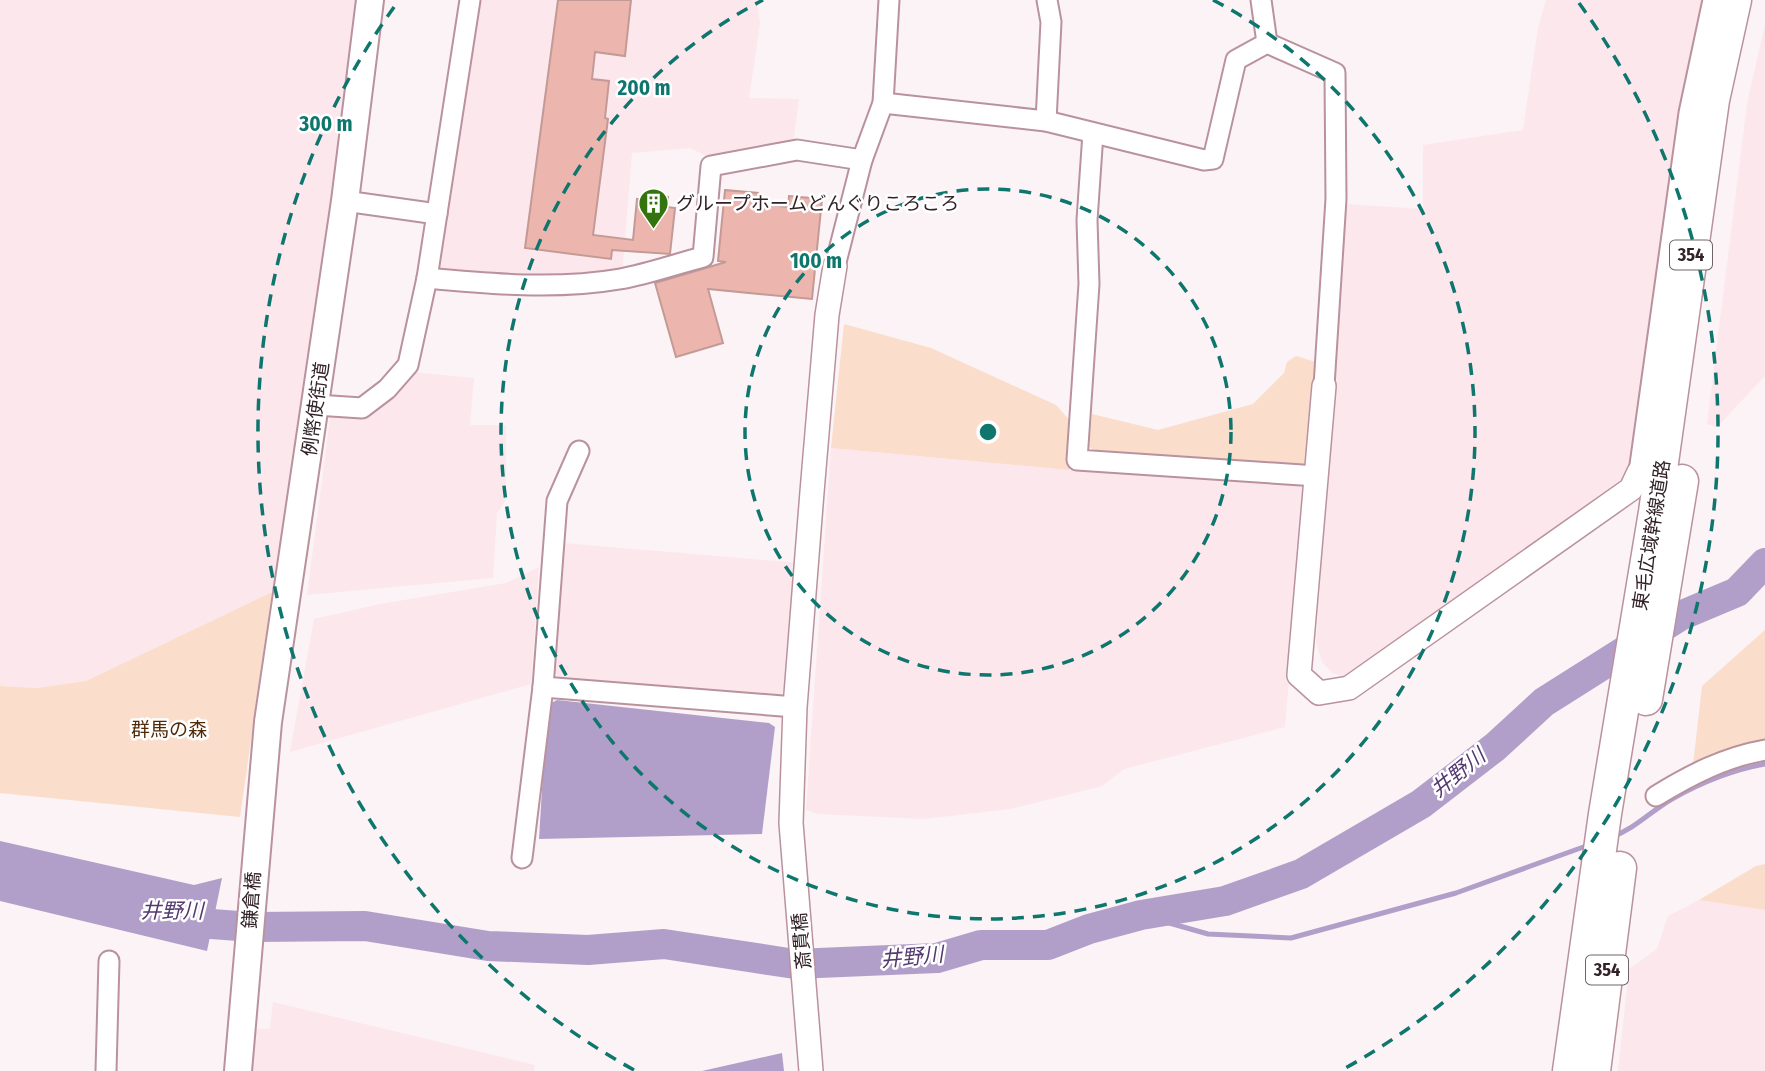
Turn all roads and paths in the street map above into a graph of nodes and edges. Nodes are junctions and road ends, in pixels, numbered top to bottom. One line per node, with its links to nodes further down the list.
1 (370, 0): 14 (main road, 例幣使街道)
2 (470, 0): 15 (street)
3 (889, 0): 10 (street)
4 (1047, 0): 11 (street)
5 (1262, 0): 9 (street)
6 (1713, 0): 21 (street)
7 (1735, 0): 23 (highway, 東毛広域幹線道路 / 354)
8 (1755, 0): 23 (highway, 東毛広域幹線道路 / 354)
9 (1267, 43): 12 (street); 18 (street)
10 (883, 103): 11 (street); 13 (street)
11 (1046, 121): 12 (street)
12 (1093, 132): 22 (street)
13 (862, 160): 16 (street); 17 (street)
14 (345, 201): 15 (street); 19 (main road, 例幣使街道)
15 (437, 214): 17 (street)
16 (835, 266): 25 (street, 斎貫橋)
17 (427, 278): 19 (street)
18 (1324, 386): 22 (street)
19 (316, 405): 28 (main road, 例幣使街道)
20 (579, 451): 24 (street)
21 (1639, 472): 22 (street)
22 (1317, 476)
23 (1667, 504): 27 (highway, 東毛広域幹線道路 / 354)
24 (543, 687): 25 (street); 29 (street)
25 (795, 707): 34 (street, 斎貫橋)
26 (1765, 750): 27 (street)
27 (1630, 804): 30 (highway, 東毛広域幹線道路 / 354)
28 (257, 817): 33 (main road, 鎌倉橋)
29 (522, 858)
30 (1608, 873): 35 (highway, 東毛広域幹線道路 / 354); 36 (highway, 東毛広域幹線道路 / 354)
31 (109, 961): 32 (street)
32 (106, 1071)
33 (238, 1071)
34 (811, 1071)
35 (1569, 1071)
36 (1594, 1071)

